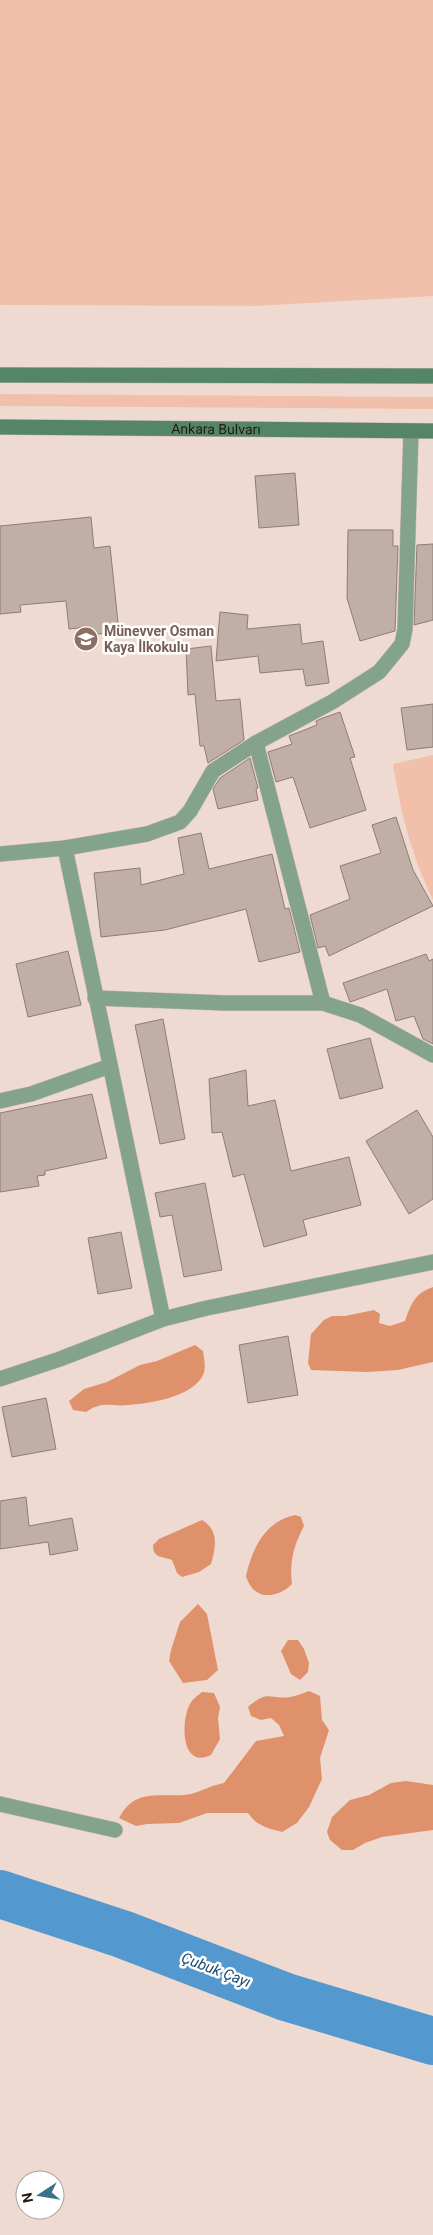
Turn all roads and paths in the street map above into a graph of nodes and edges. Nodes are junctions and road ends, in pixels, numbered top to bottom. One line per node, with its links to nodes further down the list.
1 (0, 375): 2 (main road)
2 (433, 376)
3 (0, 427): 4 (main road, Ankara Bulvarı)
4 (411, 430): 5 (main road, Ankara Bulvarı); 6 (street)
5 (433, 431)
6 (256, 743): 7 (street); 10 (street)
7 (65, 848): 8 (street); 9 (street)
8 (0, 854)
9 (95, 998): 10 (street); 12 (street)
10 (323, 1003): 11 (street)
11 (433, 1055)
12 (110, 1066): 13 (street); 15 (street)
13 (0, 1101)
14 (433, 1262): 15 (street)
15 (163, 1319): 16 (street)
16 (0, 1379)
17 (0, 1804): 18 (street)
18 (115, 1830)

